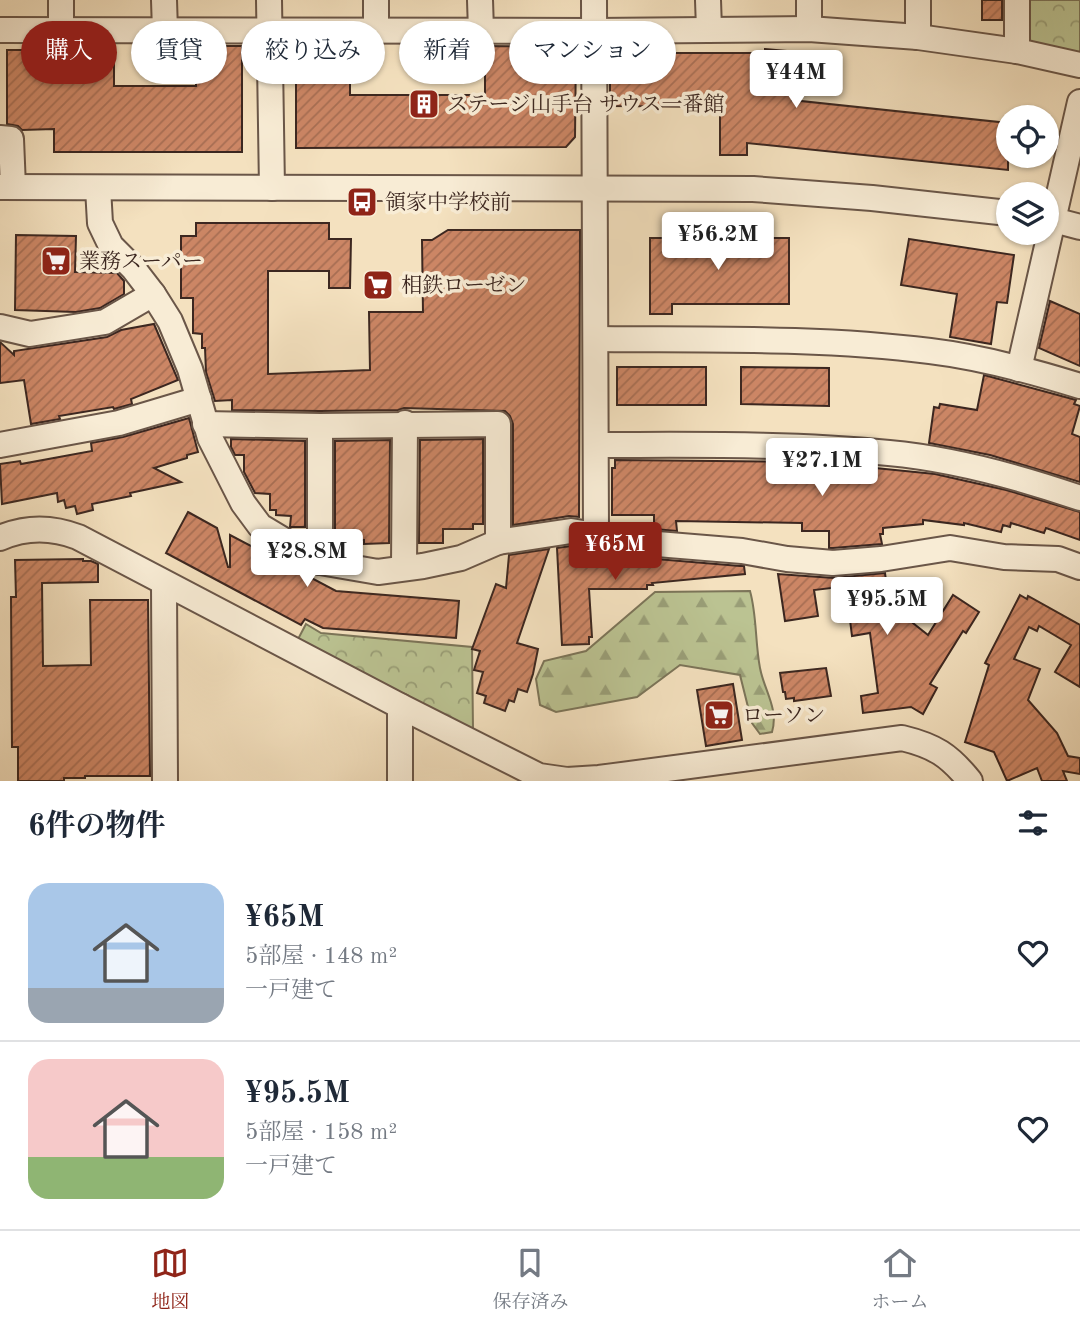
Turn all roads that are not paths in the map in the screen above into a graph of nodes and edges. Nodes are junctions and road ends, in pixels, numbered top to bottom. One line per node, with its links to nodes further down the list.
1 (61, 0): 11 (street)
2 (164, 0): 12 (street)
3 (270, 0): 13 (street)
4 (376, 0): 14 (street)
5 (480, 0): 15 (street)
6 (594, 0): 16 (street)
7 (708, 0): 17 (street)
8 (809, 0): 18 (street)
9 (918, 0): 22 (street)
10 (1017, 0): 23 (street)
11 (61, 21)
12 (165, 21)
13 (270, 21)
14 (376, 21)
15 (481, 21)
16 (595, 21)
17 (709, 29): 18 (street); 21 (street)
18 (809, 29): 22 (street)
19 (0, 30): 20 (street)
20 (21, 30)
21 (676, 30)
22 (918, 37): 23 (street)
23 (1017, 51): 24 (street)
24 (1080, 65)
25 (271, 84): 32 (street)
26 (595, 84): 33 (street)
27 (1080, 102): 29 (street)
28 (0, 138): 30 (street)
29 (1059, 183)
30 (6, 187): 31 (street)
31 (98, 188): 32 (street); 38 (street)
32 (272, 188): 33 (street)
33 (595, 189): 34 (street); 40 (street)
34 (996, 212)
35 (1059, 221): 36 (street)
36 (1080, 227)
37 (1044, 245): 41 (street)
38 (153, 294): 39 (street); 43 (street)
39 (0, 327)
40 (596, 339): 41 (street); 48 (street)
41 (1019, 369): 42 (street)
42 (1080, 386)
43 (199, 399): 44 (street); 47 (street)
44 (205, 424): 46 (street); 53 (street)
45 (405, 424): 46 (street); 52 (street); 55 (street)
46 (320, 426): 53 (street)
47 (0, 445)
48 (596, 445): 49 (street); 50 (street)
49 (1080, 498)
50 (596, 534): 52 (street); 54 (street)
51 (0, 538): 56 (street)
52 (498, 542): 55 (street)
53 (320, 562): 55 (street)
54 (1080, 567)
55 (404, 568)
56 (164, 584): 57 (street); 59 (street)
57 (400, 706): 58 (street); 60 (street)
58 (641, 777): 61 (street)
59 (165, 781)
60 (400, 781)
61 (970, 781)

